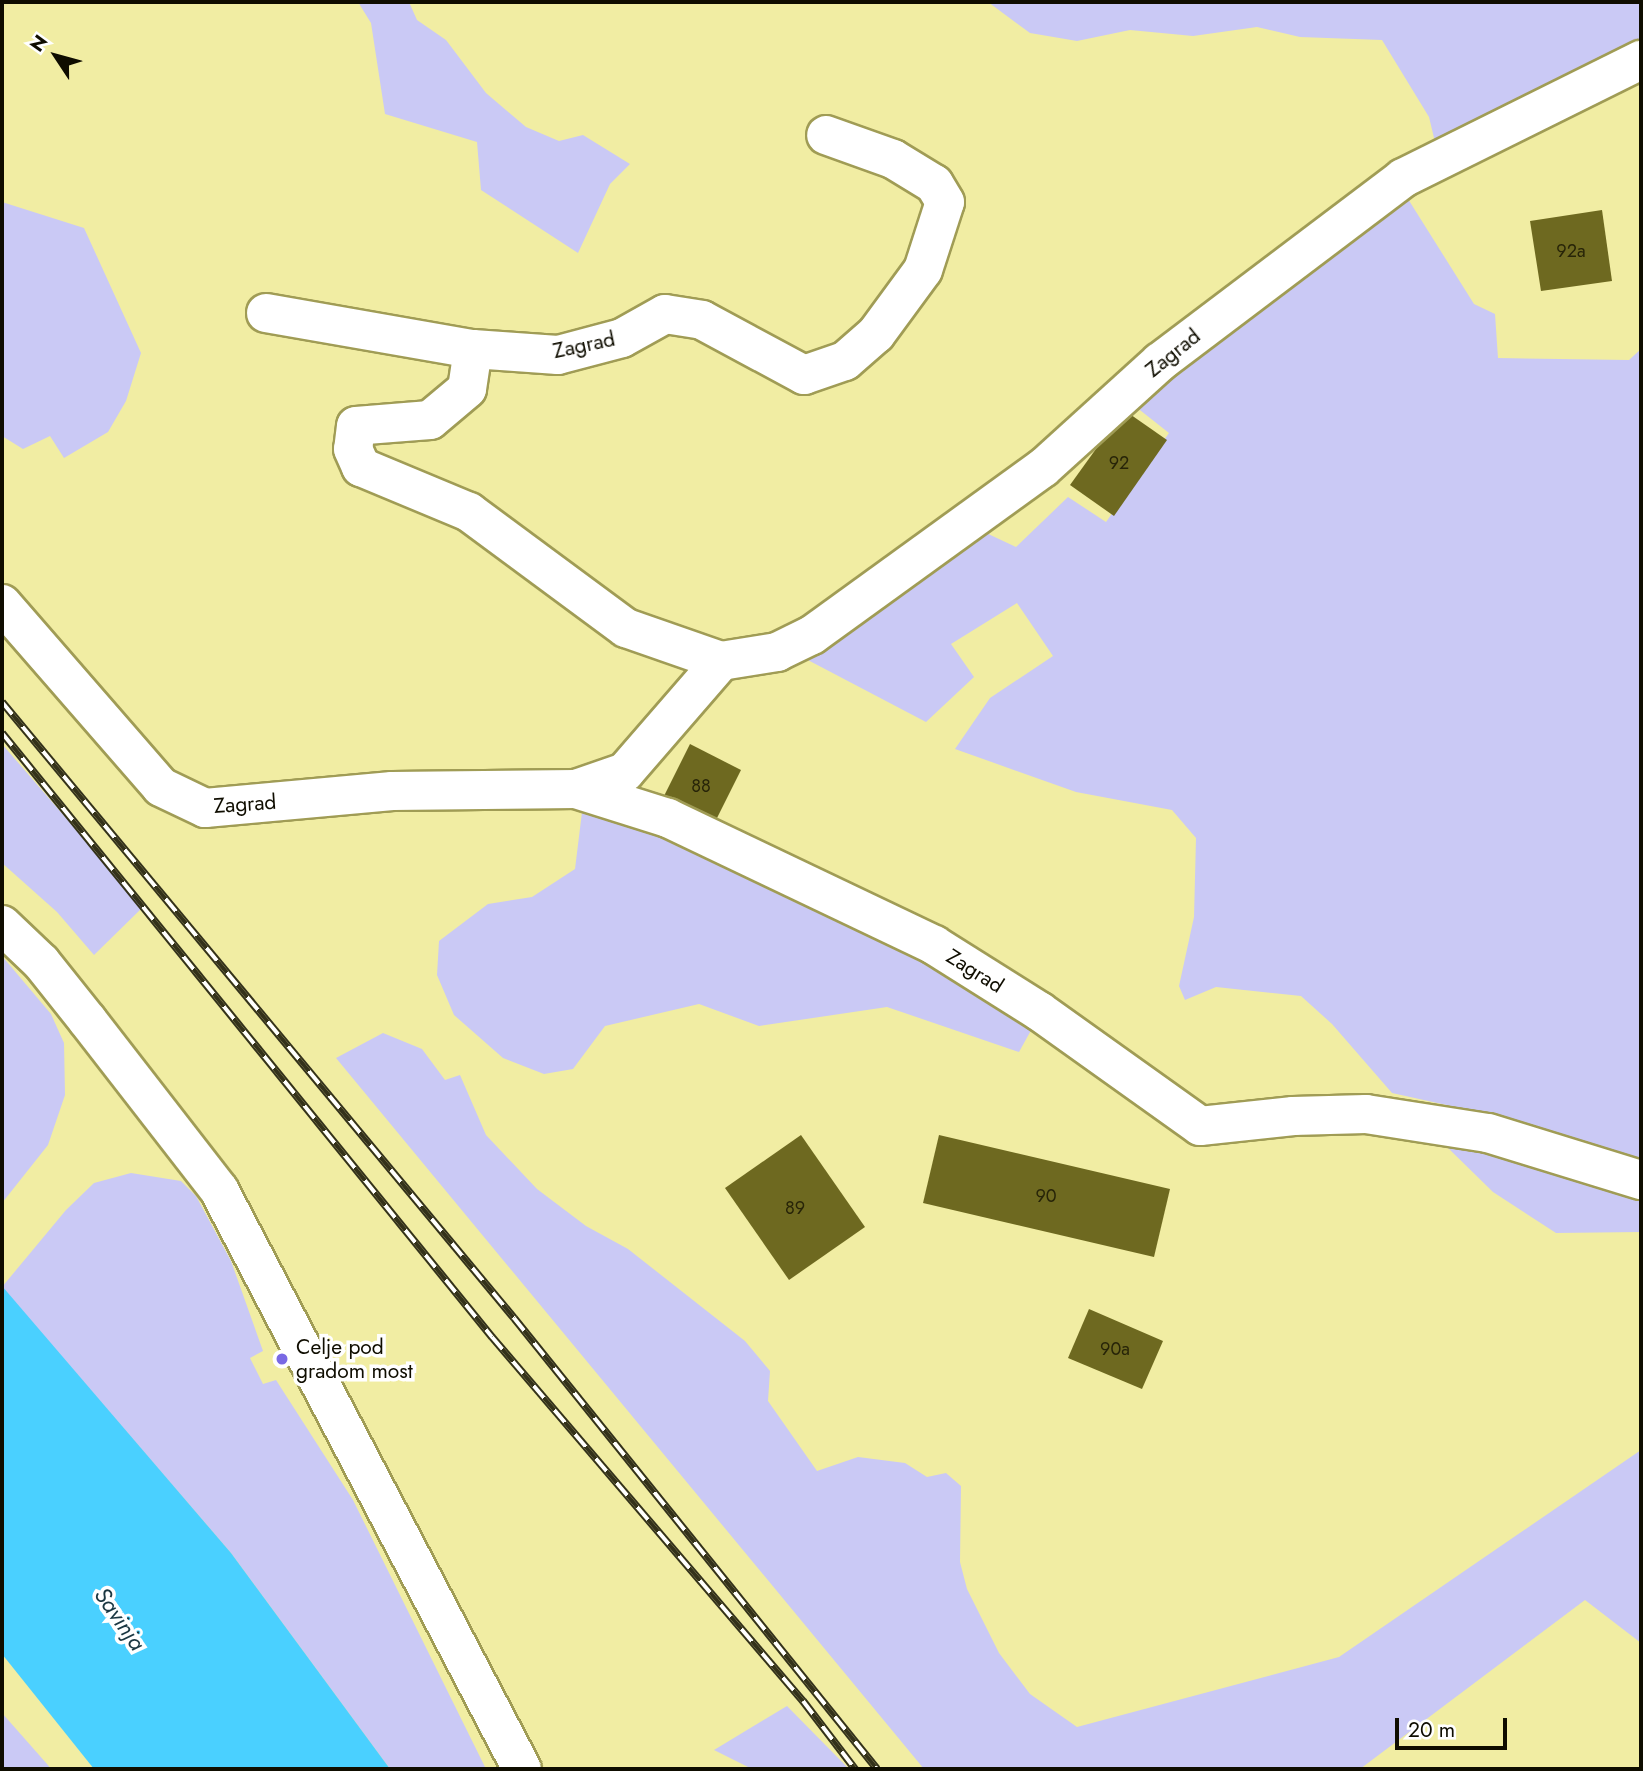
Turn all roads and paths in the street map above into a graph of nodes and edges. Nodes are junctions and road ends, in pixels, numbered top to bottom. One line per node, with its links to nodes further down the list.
1 (1641, 60): 6 (street, Zagrad)
2 (826, 135): 4 (street, Zagrad)
3 (266, 313): 4 (street, Zagrad)
4 (472, 349): 6 (street, Zagrad)
5 (2, 604): 7 (street, Zagrad)
6 (721, 661): 7 (street, Zagrad)
7 (576, 789): 9 (street, Zagrad)
8 (2, 925): 10 (street)
9 (1641, 1180)
10 (522, 1769)

